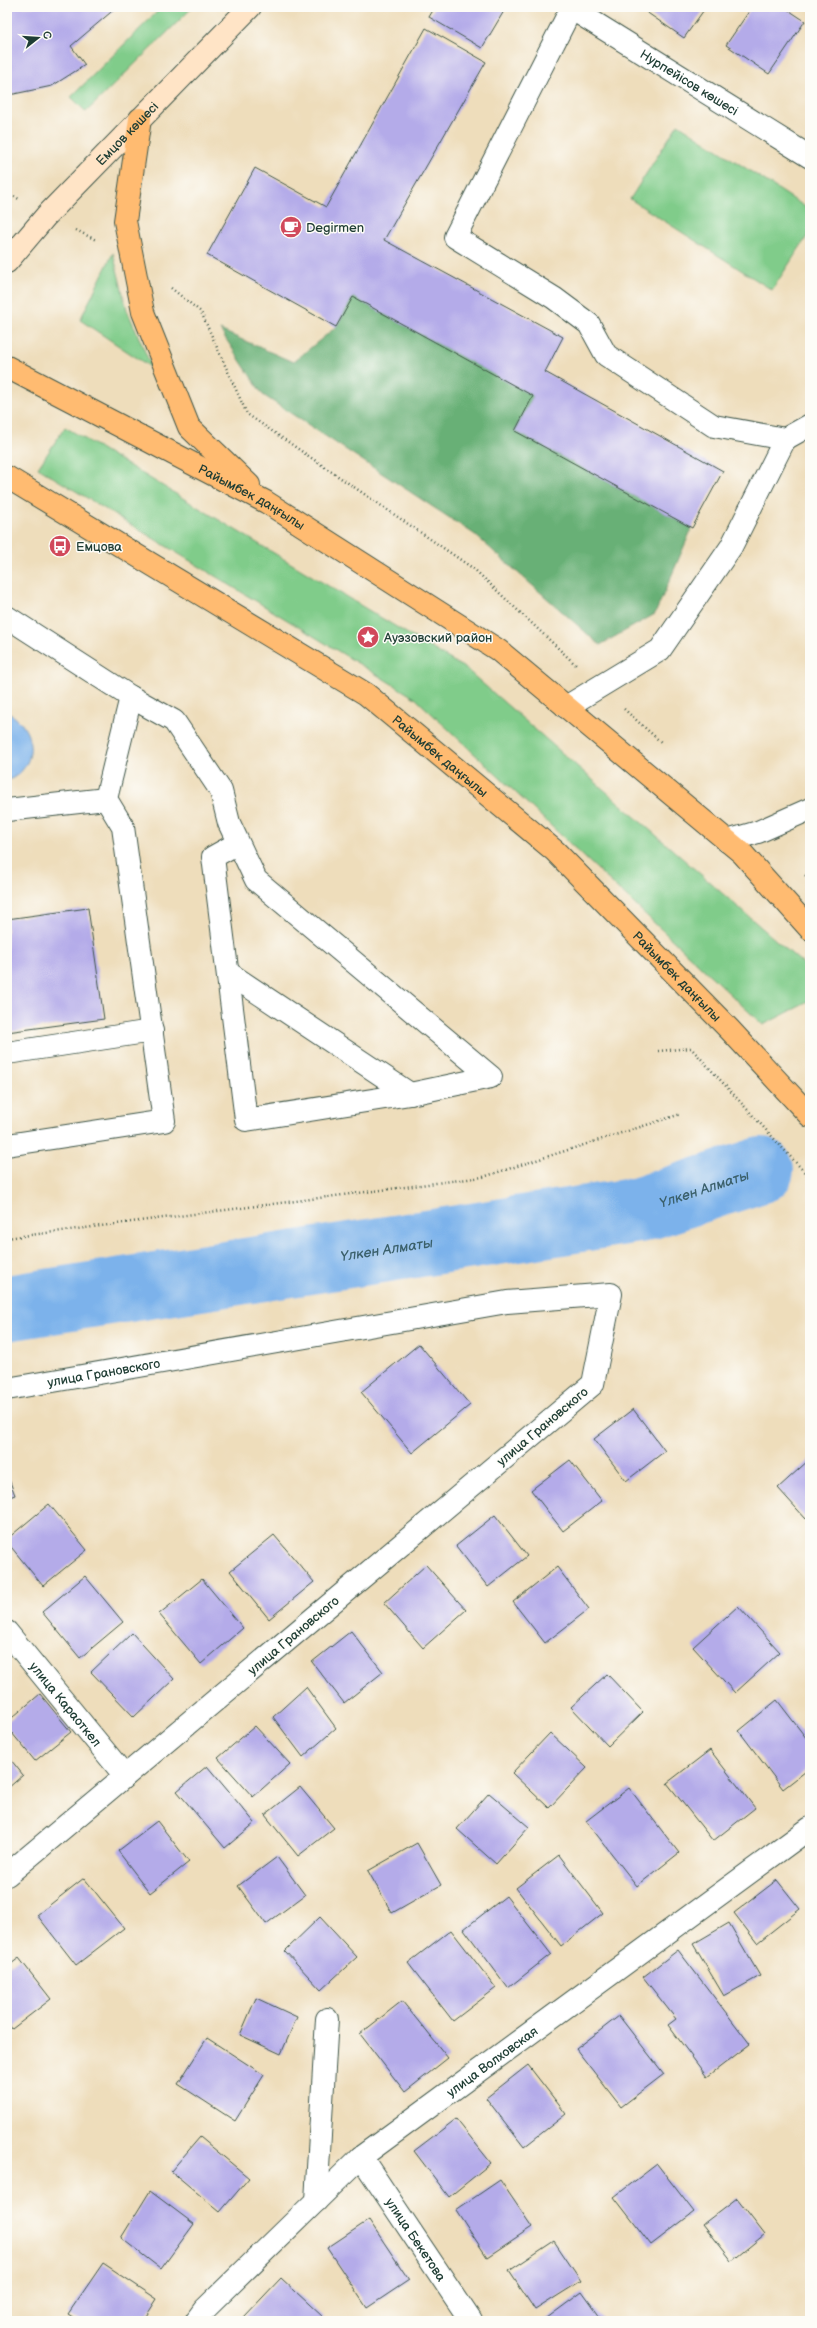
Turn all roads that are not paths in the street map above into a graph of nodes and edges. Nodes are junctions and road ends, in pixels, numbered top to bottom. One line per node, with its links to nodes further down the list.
1 (250, 7): 3 (main road, Емцов көшесі)
2 (570, 8): 4 (street, Нурпейісов көшесі); 8 (street)
3 (140, 119): 5 (main road, Емцов көшесі); 10 (main road)
4 (810, 157)
5 (7, 262)
6 (7, 367): 10 (main road, Райымбек даңғылы)
7 (810, 425): 8 (street)
8 (785, 440): 13 (street)
9 (7, 477): 24 (main road, Райымбек даңғылы)
10 (266, 502): 13 (main road, Райымбек даңғылы)
11 (7, 617): 12 (street)
12 (131, 697): 14 (street); 17 (street)
13 (566, 707): 18 (main road, Райымбек даңғылы)
14 (106, 799): 16 (street); 21 (street)
15 (810, 809): 18 (street)
16 (7, 810)
17 (238, 843): 20 (street); 23 (street)
18 (734, 847): 19 (main road, Райымбек даңғылы)
19 (810, 929)
20 (230, 974): 23 (street); 23 (street)
21 (152, 1031): 22 (street); 25 (street)
22 (7, 1053)
23 (410, 1094)
24 (810, 1116)
25 (7, 1145)
26 (7, 1389): 28 (street, улица Грановского)
27 (7, 1632): 28 (street, улица Караоткел)
28 (125, 1776): 30 (street, улица Грановского)
29 (810, 1828): 32 (street, улица Волховская)
30 (7, 1875)
31 (327, 2019): 33 (street)
32 (361, 2157): 33 (street, улица Волховская); 35 (street, улица Бекетова)
33 (316, 2201): 34 (street, улица Волховская)
34 (196, 2321)
35 (471, 2321)

